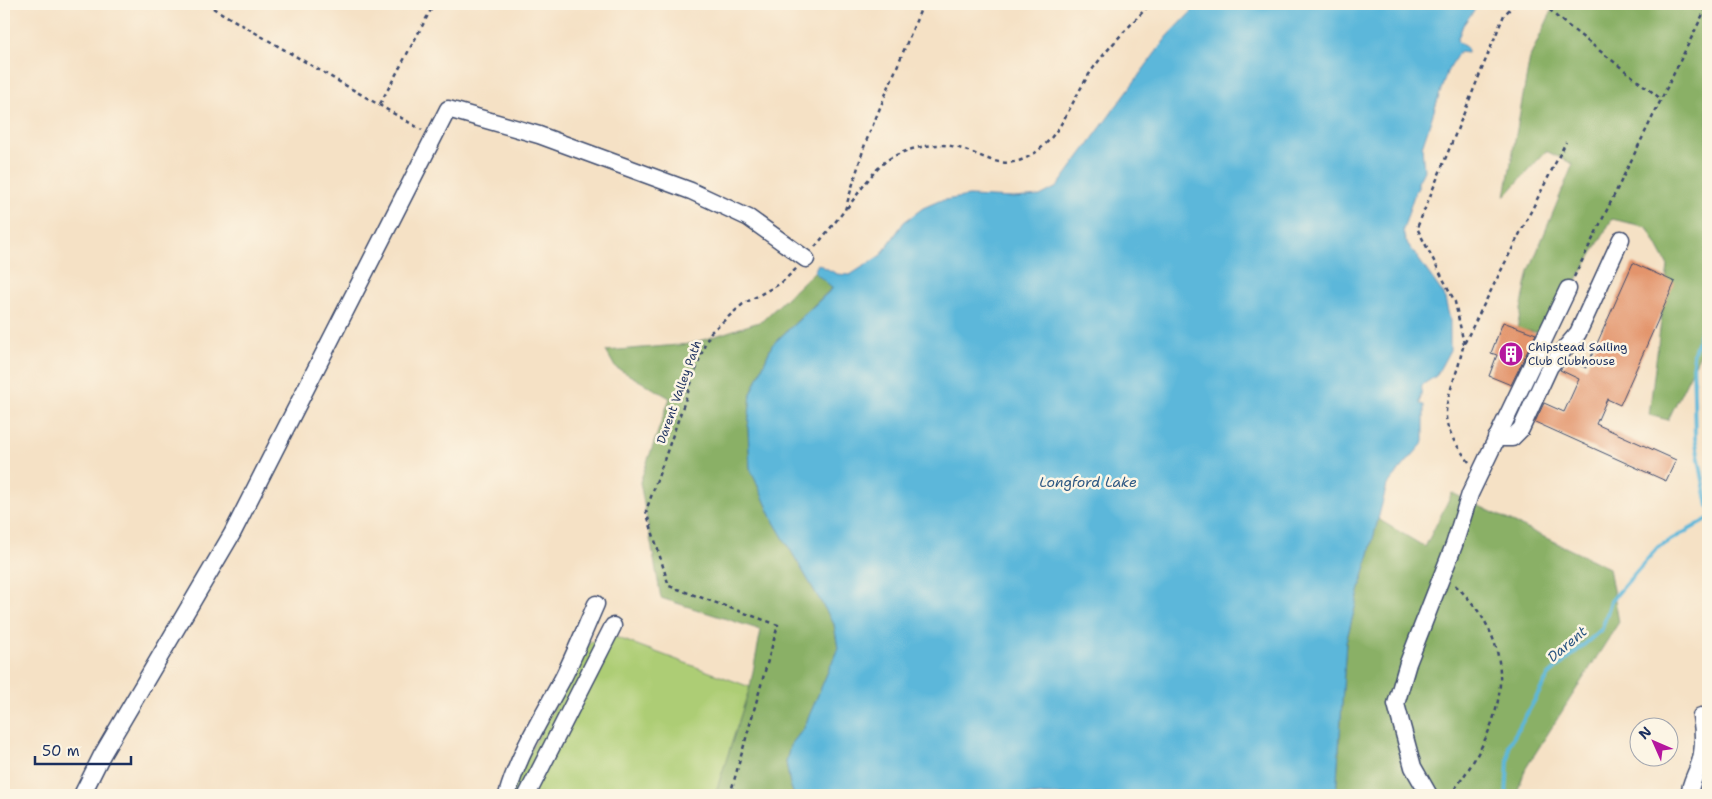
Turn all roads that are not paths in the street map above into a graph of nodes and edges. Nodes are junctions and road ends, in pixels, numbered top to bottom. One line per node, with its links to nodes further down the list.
1 (1621, 239): 4 (lane)
2 (806, 260): 8 (lane)
3 (1568, 289): 4 (lane)
4 (1496, 438): 11 (lane)
5 (596, 604): 9 (lane)
6 (613, 626): 10 (lane)
7 (1701, 716): 12 (lane)
8 (82, 795)
9 (507, 795)
10 (527, 795)
11 (1429, 795)
12 (1689, 795)

